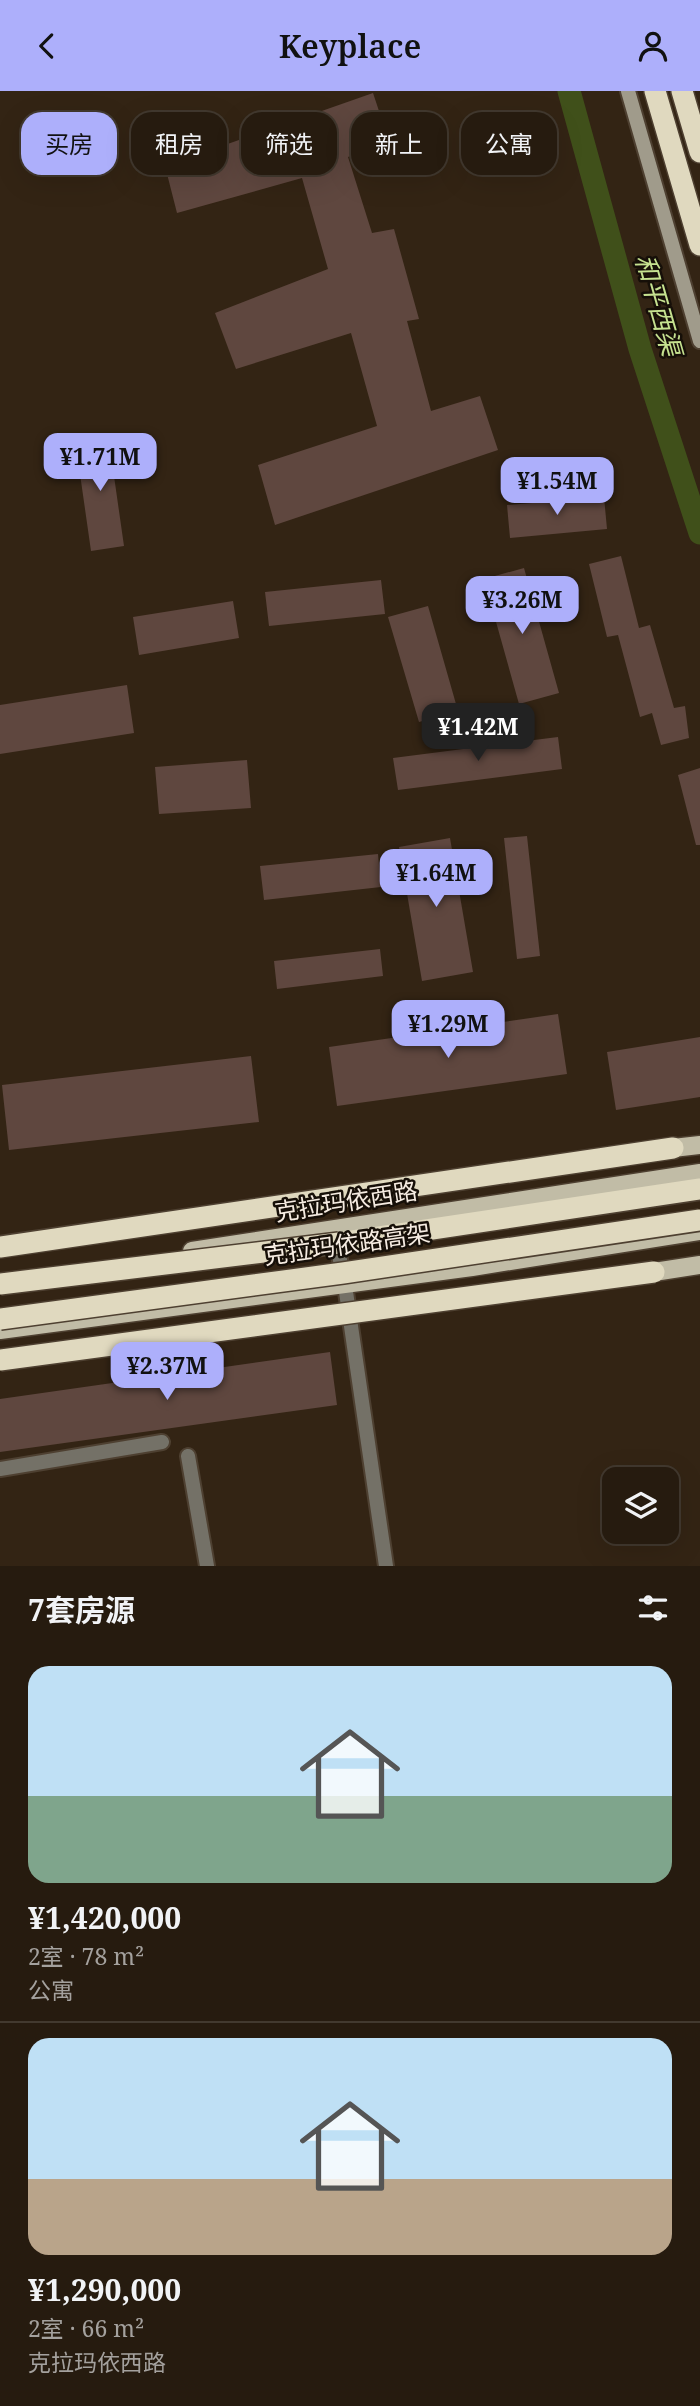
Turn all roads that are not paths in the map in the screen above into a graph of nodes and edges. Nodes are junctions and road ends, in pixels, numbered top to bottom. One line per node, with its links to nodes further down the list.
1 (628, 91): 6 (main road)
2 (655, 91): 5 (highway)
3 (682, 91): 4 (highway)
4 (700, 152)
5 (700, 245)
6 (700, 341)
7 (700, 1145): 8 (main road)
8 (673, 1148): 14 (highway)
9 (700, 1173): 12 (main road, 克拉玛依西路)
10 (700, 1189): 17 (highway, 克拉玛依路高架, bridge)
11 (700, 1220): 19 (highway, 克拉玛依路高架, bridge)
12 (334, 1229): 17 (main road, 克拉玛依西路); 18 (street)
13 (700, 1231): 18 (main road)
14 (0, 1247)
15 (700, 1265): 16 (main road)
16 (654, 1272): 21 (highway, bridge)
17 (0, 1282)
18 (345, 1285): 20 (main road); 26 (street)
19 (0, 1319)
20 (0, 1329)
21 (0, 1360)
22 (162, 1442): 24 (street)
23 (188, 1456): 25 (street)
24 (0, 1469)
25 (207, 1566)
26 (386, 1566)

